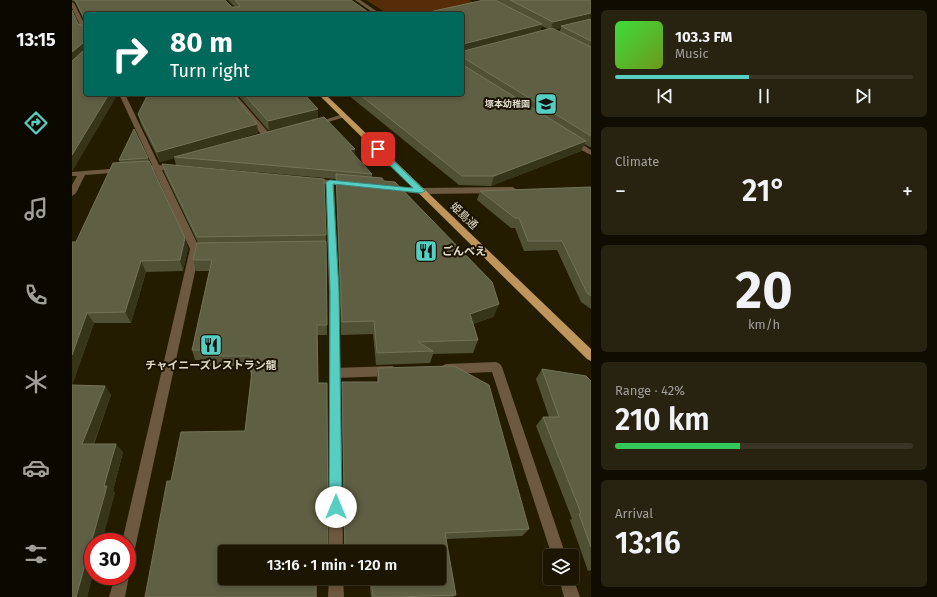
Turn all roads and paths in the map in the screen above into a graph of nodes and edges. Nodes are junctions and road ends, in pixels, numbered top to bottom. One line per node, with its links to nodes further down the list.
1 (357, 0): 3 (street)
2 (72, 3): 4 (street)
3 (375, 12)
4 (84, 28)
5 (123, 96): 14 (street)
6 (234, 96): 11 (street)
7 (323, 96): 8 (main road, 姫島通)
8 (343, 116): 9 (street); 23 (main road, 姫島通)
9 (311, 125)
10 (565, 137): 12 (street)
11 (260, 138)
12 (591, 154)
13 (178, 160): 14 (street)
14 (157, 167): 15 (street); 17 (street); 29 (street)
15 (188, 170)
16 (72, 174): 17 (street)
17 (82, 174): 24 (street)
18 (306, 180): 19 (street)
19 (330, 182): 20 (street); 28 (street)
20 (358, 185)
21 (380, 187): 23 (street)
22 (522, 190): 23 (street)
23 (421, 191): 25 (main road, 姫島通)
24 (72, 193)
25 (591, 356)
26 (435, 369): 31 (street)
27 (404, 370): 28 (street)
28 (335, 373): 30 (street)
29 (132, 533)
30 (336, 545)
31 (557, 549)
32 (120, 585): 35 (street)
33 (336, 585): 36 (street)
34 (568, 585): 37 (street)
35 (117, 597)
36 (336, 597)
37 (572, 597)

